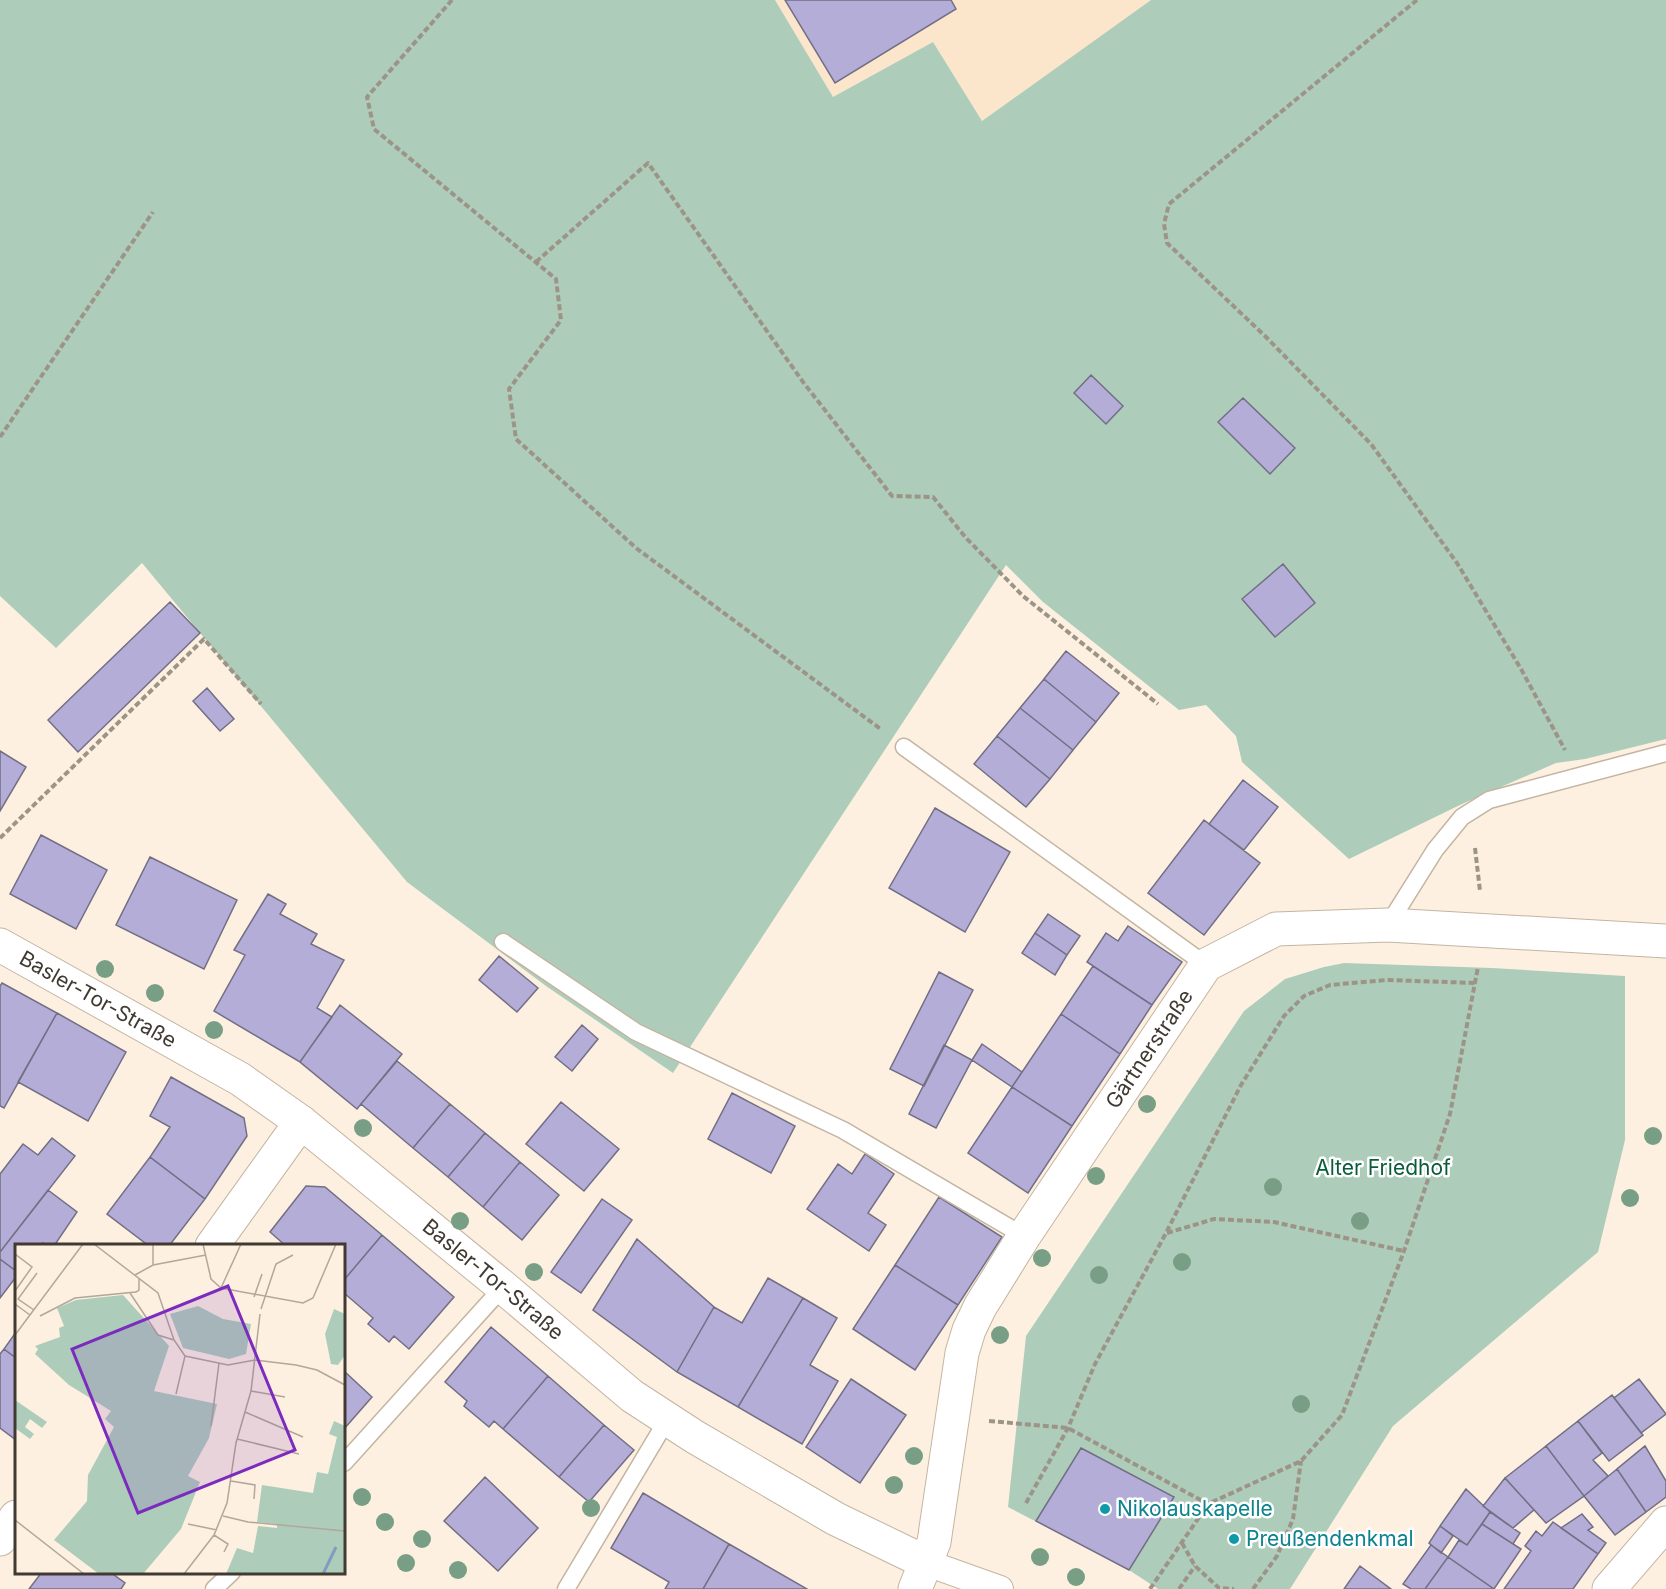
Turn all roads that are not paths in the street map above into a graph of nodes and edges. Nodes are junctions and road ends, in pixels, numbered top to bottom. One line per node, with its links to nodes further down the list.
1 (904, 747): 7 (lane)
2 (1666, 753): 3 (lane)
3 (1388, 925): 4 (street, Gärtnerstraße); 7 (street, Gärtnerstraße)
4 (1666, 941)
5 (503, 942): 9 (lane)
6 (0, 945): 8 (street, Basler-Tor-Straße)
7 (1206, 965): 9 (street, Gärtnerstraße)
8 (302, 1122): 10 (street); 11 (street, Basler-Tor-Straße)
9 (1024, 1236): 18 (street, Gärtnerstraße)
10 (213, 1244)
11 (503, 1287): 12 (street, Basler-Tor-Straße); 13 (lane)
12 (667, 1420): 18 (street, Basler-Tor-Straße); 20 (lane)
13 (345, 1462)
14 (15, 1518): 16 (street)
15 (1666, 1523): 22 (street)
16 (0, 1539)
17 (230, 1574): 19 (lane)
18 (921, 1576): 21 (street, Basler-Tor-Straße)
19 (214, 1589)
20 (567, 1589)
21 (1000, 1589)
22 (1609, 1589)

